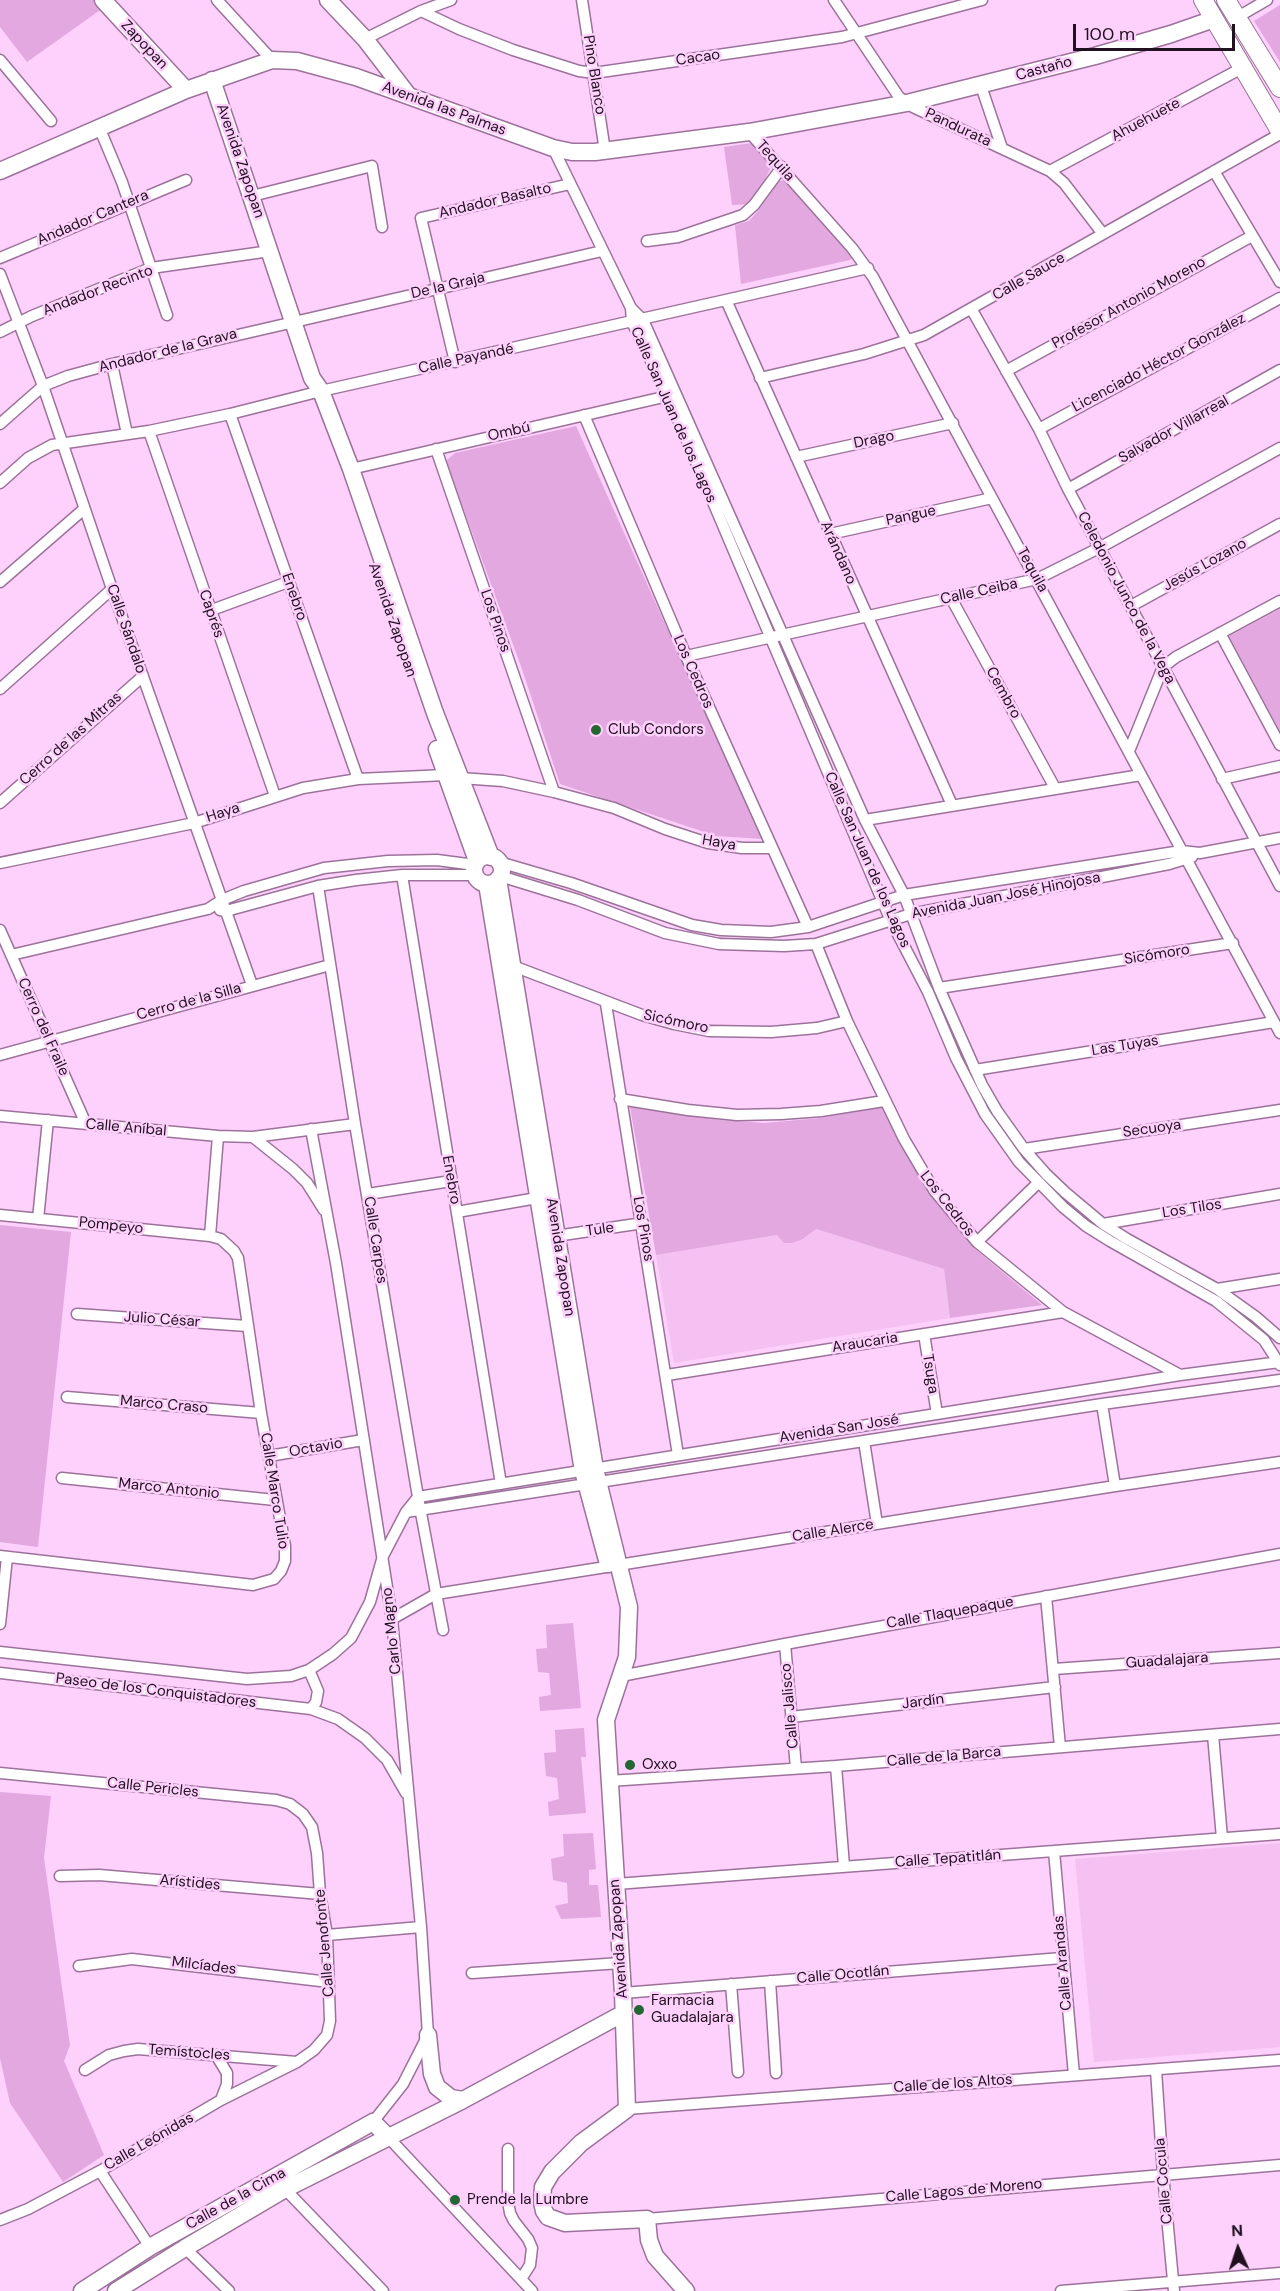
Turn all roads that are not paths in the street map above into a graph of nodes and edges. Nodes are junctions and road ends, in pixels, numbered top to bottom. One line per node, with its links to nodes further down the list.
1 (103, 0): 23 (street, Zapopan)
2 (218, 0): 17 (street)
3 (328, 0): 15 (street)
4 (451, 0): 11 (street)
5 (582, 0): 19 (street, Pino Blanco)
6 (834, 0): 14 (street, Pandurata)
7 (982, 0): 14 (street, Cacao)
8 (1203, 0): 13 (main road)
9 (1226, 0): 12 (main road)
10 (1266, 0): 12 (street)
11 (421, 11): 15 (street); 19 (street, Cacao)
12 (1236, 18): 22 (main road)
13 (1214, 19): 18 (main road); 21 (street, Castaño)
14 (857, 33): 19 (street, Cacao); 25 (street, Pandurata)
15 (365, 39): 24 (street)
16 (0, 60): 26 (street)
17 (272, 60): 20 (street, Avenida las Palmas); 24 (street, Avenida las Palmas)
18 (1242, 68): 29 (main road); 35 (street, Ahuehuete)
19 (594, 73): 32 (street, Pino Blanco)
20 (212, 80): 23 (street, Avenida las Palmas); 39 (street, Avenida Zapopan)
21 (981, 86): 25 (street, Castaño); 31 (street)
22 (1280, 88)
23 (186, 90): 27 (street, Avenida las Palmas)
24 (408, 95): 30 (street, Avenida las Palmas)
25 (907, 103): 28 (street, Avenida las Palmas); 31 (street, Pandurata)
26 (51, 121)
27 (99, 127): 34 (street, Avenida las Palmas); 40 (street)
28 (749, 132): 32 (street, Avenida las Palmas); 33 (street, Tequila)
29 (1280, 132): 36 (street, Calle Sauce)
30 (553, 148): 32 (street, Avenida las Palmas); 38 (street, Calle San Juan de los Lagos)
31 (1002, 148): 35 (street, Pandurata)
32 (605, 151)
33 (782, 167): 44 (street); 49 (street, Tequila)
34 (0, 171)
35 (1050, 171): 42 (street, Pandurata)
36 (1214, 171): 42 (street, Calle Sauce); 43 (street)
37 (186, 180): 40 (street, Andador Cantera)
38 (570, 184): 46 (street, Calle San Juan de los Lagos); 52 (street, Andador Basalto)
39 (252, 196): 41 (street); 45 (street, Avenida Zapopan)
40 (129, 202): 47 (street, Andador Cantera); 48 (street)
41 (382, 227)
42 (1103, 234): 55 (street, Calle Sauce)
43 (1252, 236): 51 (street); 65 (street, Profesor Antonio Moreno)
44 (647, 241)
45 (270, 251): 48 (street, Andador Recinto); 57 (street, Avenida Zapopan)
46 (602, 251): 52 (street, De la Graja); 58 (street, Calle San Juan de los Lagos)
47 (0, 258)
48 (151, 268): 56 (street); 59 (street, Andador Recinto)
49 (868, 268): 54 (street, Calle Payandé); 61 (street, Tequila)
50 (0, 274): 59 (street, Calle Sándalo)
51 (1280, 282)
52 (436, 289): 57 (street, De la Graja); 62 (street)
53 (1280, 298): 74 (street, Licenciado Héctor González)
54 (726, 300): 58 (street, Calle Payandé); 66 (street, Arándano)
55 (972, 310): 61 (street, Calle Sauce); 65 (street, Celedonio Junco de la Vega)
56 (167, 315)
57 (293, 321): 63 (street, Andador de la Grava); 68 (street, Avenida Zapopan)
58 (637, 321): 62 (street, Calle Payandé); 69 (street, Calle San Juan de los Lagos); 99 (street, Calle San Juan de los Lagos)
59 (19, 322): 60 (street, Andador Recinto); 67 (street, Calle Sándalo)
60 (0, 332)
61 (908, 341): 66 (street, Calle Sauce); 72 (street, Tequila)
62 (455, 362): 68 (street, Calle Payandé)
63 (112, 364): 67 (street, Andador de la Grava); 76 (street)
64 (1280, 370): 83 (street, Salvador Villarreal)
65 (1006, 371): 74 (street, Celedonio Junco de la Vega)
66 (760, 378): 80 (street, Arándano)
67 (43, 386): 73 (street); 77 (street, Calle Sándalo)
68 (315, 387): 70 (street, Calle Payandé); 81 (street, Avenida Zapopan); 108 (street, Avenida Zapopan)
69 (668, 396): 71 (street, Ombú); 99 (street, Calle San Juan de los Lagos)
70 (230, 414): 75 (street, Calle Payandé); 91 (street, Enebro)
71 (584, 415): 79 (street, Ombú); 100 (street, Los Cedros)
72 (952, 423): 80 (street, Drago); 84 (street, Tequila)
73 (0, 424)
74 (1039, 429): 83 (street, Celedonio Junco de la Vega)
75 (149, 431): 76 (street, Calle Payandé); 96 (street, Caprés)
76 (127, 434): 77 (street, Calle Payandé)
77 (63, 443): 82 (street, Calle Payandé); 85 (street, Calle Sándalo)
78 (1280, 448): 88 (street, Calle Ceiba)
79 (436, 449): 81 (street, Ombú); 112 (street, Los Pinos)
80 (796, 457): 87 (street, Arándano)
81 (351, 469): 108 (street, Avenida Zapopan)
82 (0, 483)
83 (1068, 489): 88 (street, Celedonio Junco de la Vega)
84 (992, 498): 87 (street, Pangue); 89 (street, Tequila)
85 (84, 509): 90 (street); 92 (street, Calle Sándalo)
86 (1280, 524): 95 (street, Jesús Lozano)
87 (830, 534): 97 (street, Arándano)
88 (1101, 548): 89 (street, Calle Ceiba); 95 (street, Celedonio Junco de la Vega)
89 (1037, 579): 93 (street, Calle Ceiba); 105 (street, Tequila)
90 (0, 582)
91 (288, 582): 96 (street); 109 (street, Enebro)
92 (112, 589): 102 (street, Calle Sándalo); 103 (street)
93 (951, 597): 97 (street, Calle Ceiba); 111 (street, Cembro)
94 (1280, 601): 98 (street)
95 (1131, 606): 101 (street, Celedonio Junco de la Vega)
96 (209, 611): 113 (street, Caprés)
97 (866, 615): 99 (street, Calle Ceiba); 115 (street, Arándano)
98 (1220, 633): 101 (street); 104 (street)
99 (776, 635): 100 (street, Calle Ceiba); 116 (street, Calle San Juan de los Lagos); 129 (street, Calle San Juan de los Lagos)
100 (686, 656): 120 (street, Los Cedros)
101 (1163, 667): 105 (street); 110 (street, Celedonio Junco de la Vega)
102 (142, 676): 114 (street, Cerro de las Mitras); 117 (street, Calle Sándalo)
103 (0, 689)
104 (1280, 745)
105 (1129, 751): 107 (street, Tequila)
106 (1280, 766): 110 (street)
107 (1141, 775): 111 (street); 121 (street, Tequila)
108 (453, 777): 109 (street, Haya); 112 (street, Haya); 123 (street, Avenida Zapopan)
109 (358, 779): 113 (street, Haya)
110 (1222, 779): 119 (street, Celedonio Junco de la Vega)
111 (1055, 788): 115 (street)
112 (554, 792): 120 (street, Haya)
113 (275, 796): 117 (street, Haya)
114 (0, 802)
115 (952, 805): 116 (street)
116 (865, 820): 127 (street, Calle San Juan de los Lagos)
117 (194, 823): 122 (street, Haya); 128 (street, Calle Sándalo)
118 (1280, 838): 119 (street, Avenida Juan José Hinojosa)
119 (1256, 843): 121 (street, Avenida Juan José Hinojosa); 126 (street, Celedonio Junco de la Vega)
120 (771, 848): 134 (street, Los Cedros)
121 (1184, 856): 127 (street, Avenida Juan José Hinojosa); 132 (street, Avenida Juan José Hinojosa); 136 (street, Tequila)
122 (0, 863)
123 (488, 870): 124 (street, Avenida Juan José Hinojosa); 128 (street, Avenida Juan José Hinojosa); 134 (street, Avenida Juan José Hinojosa); 137 (street, Avenida Juan José Hinojosa); 140 (street, Avenida Zapopan); 165 (street, Avenida Zapopan)
124 (402, 875): 125 (street, Avenida Juan José Hinojosa); 161 (street, Enebro)
125 (318, 886): 131 (street, Avenida Juan José Hinojosa); 139 (street, Calle Carpes)
126 (1280, 886)
127 (904, 895): 129 (street, Avenida Juan José Hinojosa); 132 (street, Calle San Juan de los Lagos)
128 (222, 900): 130 (street, Avenida Juan José Hinojosa); 131 (street, Calle Sándalo)
129 (884, 900): 133 (street, Calle San Juan de los Lagos); 134 (street, Avenida Juan José Hinojosa)
130 (208, 909): 131 (street, Avenida Juan José Hinojosa); 138 (street, Avenida Juan José Hinojosa)
131 (226, 911): 141 (street, Calle Sándalo)
132 (911, 914): 133 (street, Avenida Juan José Hinojosa); 142 (street, Calle San Juan de los Lagos)
133 (891, 921): 137 (street, Avenida Juan José Hinojosa); 162 (street, Calle San Juan de los Lagos)
134 (808, 927)
135 (0, 930): 138 (street, Cerro del Fraile)
136 (1233, 943): 142 (street, Sicómoro); 145 (street, Tequila)
137 (816, 944): 144 (street, Los Cedros)
138 (12, 955): 147 (street, Cerro del Fraile)
139 (330, 965): 141 (street, Cerro de la Silla); 156 (street, Calle Carpes)
140 (513, 966): 143 (street, Sicómoro); 172 (street, Avenida Zapopan)
141 (252, 985): 147 (street, Cerro de la Silla)
142 (939, 988): 149 (street, Calle San Juan de los Lagos)
143 (606, 1004): 144 (street, Sicómoro); 150 (street, Los Pinos)
144 (847, 1021): 151 (street, Los Cedros)
145 (1274, 1022): 146 (street, Tequila); 149 (street, Las Tuyas)
146 (1280, 1033)
147 (48, 1041): 148 (street, Cerro de la Silla); 155 (street, Cerro del Fraile)
148 (0, 1055)
149 (975, 1070): 160 (street, Calle San Juan de los Lagos)
150 (620, 1099): 151 (street); 170 (street, Los Pinos)
151 (884, 1101): 174 (street, Los Cedros)
152 (1280, 1110): 160 (street, Secuoya)
153 (0, 1116): 154 (street, Calle Aníbal)
154 (48, 1120): 155 (street, Calle Aníbal); 169 (street)
155 (86, 1124): 158 (street, Calle Aníbal)
156 (355, 1124): 157 (street, Calle Aníbal); 163 (street, Calle Carpes)
157 (311, 1129): 159 (street, Calle Aníbal); 168 (street, Carlo Magno)
158 (218, 1136): 159 (street, Calle Aníbal); 173 (street)
159 (253, 1137): 168 (street)
160 (1024, 1149): 171 (street, Calle San Juan de los Lagos)
161 (451, 1181): 163 (street); 166 (street, Enebro)
162 (1038, 1183): 174 (street); 182 (street, Calle San Juan de los Lagos)
163 (368, 1194): 201 (street, Calle Carpes)
164 (1280, 1194): 171 (street, Los Tilos)
165 (537, 1198): 166 (street); 197 (street, Avenida Zapopan)
166 (457, 1212): 199 (street, Enebro)
167 (0, 1215): 169 (street, Pompeyo)
168 (327, 1215): 192 (street, Carlo Magno)
169 (38, 1219): 173 (street, Pompeyo)
170 (643, 1223): 172 (street, Tule); 183 (street, Los Pinos)
171 (1103, 1224): 176 (street, Calle San Juan de los Lagos)
172 (556, 1236): 197 (street, Avenida Zapopan)
173 (216, 1238): 179 (street, Calle Marco Tulio)
174 (977, 1242): 177 (street, Los Cedros)
175 (1280, 1279): 176 (street)
176 (1217, 1289): 181 (street, Calle San Juan de los Lagos)
177 (1063, 1312): 180 (street, Araucaria); 184 (street, Los Cedros)
178 (77, 1314): 179 (street, Julio César)
179 (247, 1326): 189 (street, Calle Marco Tulio)
180 (924, 1334): 183 (street, Araucaria); 190 (street, Tsuga)
181 (1280, 1338)
182 (1279, 1363): 184 (street, Avenida San José)
183 (667, 1375): 194 (street, Los Pinos)
184 (1180, 1375): 187 (street, Avenida San José)
185 (1280, 1380): 188 (street, Avenida San José)
186 (68, 1397): 189 (street, Marco Craso)
187 (1026, 1400): 190 (street, Avenida San José); 191 (street)
188 (1102, 1404): 191 (street, Avenida San José); 200 (street)
189 (261, 1413): 195 (street, Calle Marco Tulio)
190 (937, 1414): 194 (street, Avenida San José)
191 (1029, 1415): 193 (street, Avenida San José)
192 (363, 1440): 195 (street, Octavio); 208 (street, Carlo Magno)
193 (864, 1441): 197 (street, Avenida San José); 205 (street)
194 (678, 1455): 197 (street, Avenida San José)
195 (269, 1456): 202 (street, Calle Marco Tulio)
196 (1280, 1462): 200 (street, Calle Alerce)
197 (590, 1477): 199 (street, Avenida San José); 203 (street, Avenida San José); 209 (street, Avenida Zapopan)
198 (62, 1478): 202 (street, Marco Antonio)
199 (501, 1484): 201 (street, Avenida San José)
200 (1115, 1486): 205 (street, Calle Alerce)
201 (418, 1497): 203 (street, Calle Carpes); 204 (street)
202 (275, 1500): 207 (street, Calle Marco Tulio)
203 (421, 1511): 204 (street, Avenida San José); 210 (street, Calle Carpes)
204 (406, 1512): 208 (street)
205 (877, 1524): 209 (street, Calle Alerce)
206 (1280, 1554): 211 (street, Calle Tlaquepaque)
207 (4, 1556): 213 (street)
208 (383, 1556): 212 (street, Carlo Magno); 219 (street, Paseo de los Conquistadores)
209 (614, 1566): 210 (street, Calle Alerce); 221 (street, Avenida Zapopan)
210 (435, 1594): 212 (street, Calle Alerce); 214 (street, Calle Carpes)
211 (1046, 1596): 215 (street, Calle Tlaquepaque); 218 (street)
212 (392, 1619): 232 (street, Carlo Magno)
213 (0, 1624)
214 (443, 1630)
215 (785, 1644): 221 (street, Calle Tlaquepaque); 224 (street, Calle Jalisco)
216 (0, 1652): 219 (street, Paseo de los Conquistadores)
217 (1280, 1653): 218 (street, Guadalajara)
218 (1054, 1669): 222 (street)
219 (309, 1670): 223 (street)
220 (0, 1673): 223 (street, Paseo de los Conquistadores)
221 (621, 1676): 231 (street, Avenida Zapopan)
222 (1055, 1687): 224 (street, Jardín); 227 (street)
223 (311, 1709): 232 (street, Paseo de los Conquistadores)
224 (791, 1717): 229 (street, Calle Jalisco)
225 (1280, 1729): 226 (street, Calle de la Barca)
226 (1213, 1735): 227 (street, Calle de la Barca); 235 (street)
227 (1060, 1747): 228 (street, Calle de la Barca)
228 (836, 1766): 229 (street, Calle de la Barca); 237 (street)
229 (796, 1768): 231 (street, Calle de la Barca)
230 (0, 1773): 233 (street, Calle Pericles)
231 (609, 1781): 239 (street, Avenida Zapopan)
232 (407, 1794): 241 (street, Carlo Magno)
233 (303, 1814): 240 (street, Calle Jenofonte)
234 (1280, 1834): 235 (street, Calle Tepatitlán)
235 (1222, 1838): 236 (street, Calle Tepatitlán)
236 (1054, 1851): 237 (street, Calle Tepatitlán); 243 (street, Calle Arandas)
237 (844, 1866): 239 (street, Calle Tepatitlán)
238 (60, 1876): 240 (street, Arístides)
239 (616, 1884): 244 (street, Avenida Zapopan)
240 (320, 1894): 242 (street, Calle Jenofonte)
241 (421, 1927): 242 (street); 252 (street, Carlo Magno)
242 (327, 1935): 248 (street, Calle Jenofonte)
243 (1062, 1958): 247 (street, Calle Ocotlán); 260 (street, Calle Arandas)
244 (621, 1963): 246 (street); 250 (street, Avenida Zapopan)
245 (80, 1966): 248 (street, Milcíades)
246 (472, 1973)
247 (770, 1981): 249 (street, Calle Ocotlán); 259 (street)
248 (329, 1982): 255 (street, Calle Jenofonte)
249 (731, 1984): 250 (street, Calle Ocotlán); 258 (street)
250 (623, 1993): 251 (street, Avenida Zapopan)
251 (624, 2013): 262 (street, Calle de la Cima); 263 (street, Avenida Zapopan)
252 (428, 2035): 262 (street); 264 (street)
253 (216, 2055): 255 (street, Temístocles); 256 (street, Temístocles); 261 (street)
254 (1280, 2060): 257 (street, Calle de los Altos)
255 (297, 2062): 261 (street, Calle Leónidas)
256 (85, 2070)
257 (1156, 2070): 260 (street, Calle de los Altos); 269 (street, Calle Cocula)
258 (738, 2072)
259 (776, 2073)
260 (1074, 2075): 263 (street, Calle de los Altos)
261 (221, 2100): 268 (street, Calle Leónidas)
262 (464, 2100): 265 (street, Calle de la Cima)
263 (627, 2109): 271 (street)
264 (373, 2122): 265 (street); 273 (street, Calle de la Cima)
265 (388, 2137): 270 (street, Calle de la Cima); 276 (street)
266 (508, 2149): 276 (street)
267 (1280, 2165): 269 (street, Calle Lagos de Moreno)
268 (100, 2171): 272 (street, Calle Leónidas); 273 (street)
269 (1162, 2174): 271 (street, Calle Lagos de Moreno); 277 (street, Calle Cocula)
270 (285, 2189): 274 (street, Calle de la Cima); 281 (street)
271 (647, 2219): 283 (street)
272 (0, 2220)
273 (150, 2247): 278 (street, Calle de la Cima)
274 (185, 2247): 279 (street, Calle de la Cima); 280 (street)
275 (1280, 2273): 277 (street)
276 (520, 2279): 282 (street)
277 (1173, 2286): 284 (street)
278 (82, 2291)
279 (116, 2291)
280 (228, 2291)
281 (383, 2291)
282 (532, 2291)
283 (686, 2291)
284 (1061, 2291)

